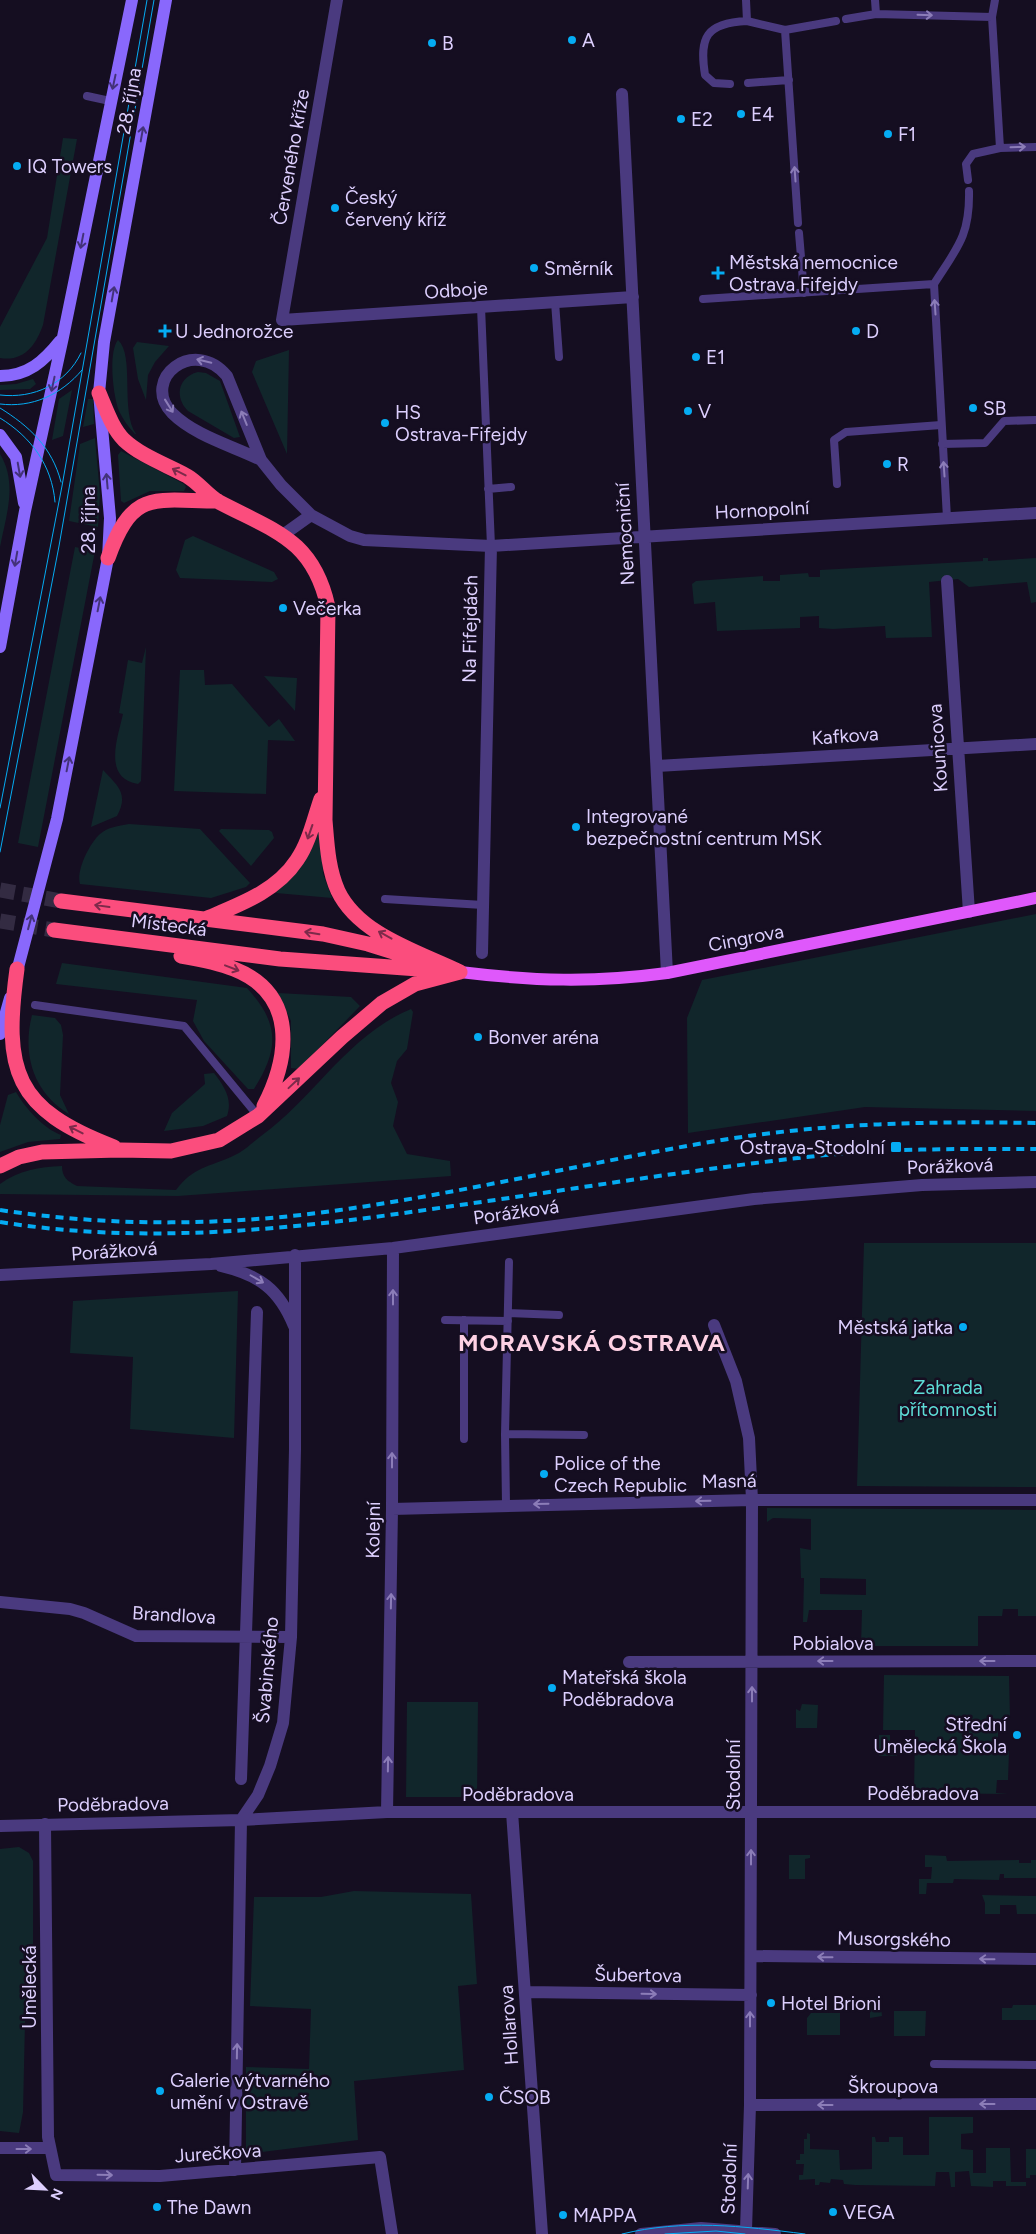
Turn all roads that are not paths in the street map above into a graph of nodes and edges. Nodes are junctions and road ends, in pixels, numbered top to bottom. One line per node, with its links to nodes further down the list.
1 (132, 0): 18 (street, 28. října, one-way to 18)
2 (166, 0): 35 (street, 28. října, one-way to 2)
3 (337, 0): 31 (street, Červeného kříže)
4 (746, 0): 10 (lane)
5 (875, 0): 7 (lane)
6 (995, 0): 8 (lane)
7 (876, 14): 8 (lane, one-way to 8); 9 (lane)
8 (992, 17): 20 (lane)
9 (846, 19)
10 (747, 21): 12 (lane); 15 (lane)
11 (836, 21): 12 (lane)
12 (785, 30): 13 (lane)
13 (789, 80): 14 (lane); 23 (lane, one-way to 13)
14 (748, 83)
15 (730, 84)
16 (622, 94): 27 (street, Nemocniční)
17 (87, 96): 18 (lane)
18 (110, 101): 32 (street, 28. října, one-way to 32)
19 (1036, 147): 20 (lane, one-way to 19)
20 (1000, 148): 21 (lane)
21 (968, 180)
22 (968, 190): 25 (lane)
23 (798, 223)
24 (799, 233): 26 (lane)
25 (934, 284): 26 (lane); 37 (lane, one-way to 25)
26 (804, 293): 28 (lane)
27 (632, 297): 29 (street, Odboje); 51 (street, Nemocniční)
28 (702, 299)
29 (555, 302): 30 (street, Odboje); 33 (lane)
30 (481, 307): 31 (street, Odboje); 43 (lane, Na Fifejdách)
31 (282, 320)
32 (63, 337): 34 (street); 45 (street, 28. října, one-way to 45)
33 (559, 357)
34 (0, 376)
35 (99, 394): 44 (highway, one-way to 35); 49 (street, 28. října, one-way to 35)
36 (1036, 420): 39 (lane)
37 (941, 425): 39 (lane); 41 (lane)
38 (0, 435): 45 (street, one-way to 45)
39 (942, 444): 48 (lane, one-way to 39)
40 (261, 460): 40 (street, one-way to 40); 47 (street, Hornopolní)
41 (837, 484)
42 (511, 487): 43 (lane)
43 (488, 488): 52 (lane, Na Fifejdách)
44 (218, 501): 49 (highway); 50 (highway)
45 (25, 510): 55 (street, 28. října, one-way to 55)
46 (1036, 512): 48 (street, Hornopolní)
47 (311, 515): 50 (street); 52 (street, Hornopolní)
48 (947, 518): 51 (street, Hornopolní)
49 (114, 530): 53 (highway)
50 (282, 535): 59 (highway)
51 (644, 537): 52 (street, Hornopolní); 58 (street, Nemocniční)
52 (491, 546): 63 (street, Na Fifejdách)
53 (108, 558): 67 (street, 28. října, one-way to 53)
54 (947, 581): 57 (street, Kounicova)
55 (0, 647)
56 (1036, 744): 57 (street, Kafkova)
57 (957, 748): 58 (street, Kafkova); 64 (street, Kounicova)
58 (657, 766): 69 (street, Nemocniční)
59 (326, 786): 65 (highway, one-way to 65); 68 (highway, one-way to 59)
60 (1036, 898): 64 (main road, Cingrova)
61 (385, 899): 63 (lane)
62 (61, 901): 65 (highway, Místecká, one-way to 62)
63 (483, 905): 66 (street, Na Fifejdách)
64 (969, 912): 69 (main road, Cingrova)
65 (203, 920): 68 (highway, Místecká, one-way to 65)
66 (482, 953)
67 (17, 969): 71 (street, 28. října); 73 (highway, one-way to 67)
68 (460, 972): 69 (main road, Cingrova); 72 (highway, one-way to 68); 72 (highway, Místecká, one-way to 72)
69 (668, 973)
70 (34, 1005): 72 (lane)
71 (0, 1034)
72 (258, 1116): 73 (highway)
73 (120, 1150): 74 (highway)
74 (0, 1166)
75 (1036, 1182): 76 (street, Porážková)
76 (392, 1248): 77 (street, Porážková); 94 (street, Kolejní, one-way to 76)
77 (295, 1255): 79 (street, Porážková); 87 (street, Švabinského)
78 (508, 1262): 83 (lane)
79 (211, 1264): 80 (street, Porážková); 87 (street, one-way to 87)
80 (0, 1275)
81 (257, 1312): 96 (street, Švabinského)
82 (559, 1315): 83 (lane)
83 (508, 1317): 85 (lane); 88 (lane)
84 (445, 1320): 85 (lane)
85 (464, 1320): 90 (lane)
86 (714, 1325): 91 (street, Stodolní)
87 (296, 1330): 97 (street, Švabinského)
88 (505, 1434): 89 (lane); 93 (lane)
89 (584, 1435)
90 (464, 1439)
91 (752, 1500): 92 (street, Masná); 93 (street, Masná, one-way to 93); 98 (street, Stodolní)
92 (1036, 1500)
93 (506, 1505): 94 (street, Masná)
94 (392, 1509): 102 (street, Kolejní, one-way to 94)
95 (0, 1602): 96 (street, Brandlova)
96 (245, 1636): 97 (street, Brandlova); 101 (street, Švabinského)
97 (291, 1637): 106 (street, Švabinského)
98 (752, 1661): 99 (street, Pobialova, one-way to 98); 100 (street, Pobialova); 104 (street, Stodolní, one-way to 98)
99 (1036, 1661)
100 (629, 1662)
101 (241, 1779)
102 (387, 1812): 103 (street, Poděbradova); 106 (street, Poděbradova)
103 (512, 1812): 104 (street, Poděbradova); 111 (street, Hollarova)
104 (752, 1812): 105 (street, Poděbradova); 109 (street, Stodolní, one-way to 104)
105 (1036, 1812)
106 (241, 1820): 107 (street, Poděbradova); 119 (street, one-way to 106)
107 (45, 1824): 108 (street, Poděbradova); 118 (street, Umělecká)
108 (0, 1826)
109 (751, 1956): 110 (street, Musorgského, one-way to 109); 112 (street, Stodolní)
110 (1036, 1959)
111 (525, 1992): 112 (street, Šubertova, one-way to 112); 122 (street, Hollarova)
112 (751, 1995): 116 (street, Stodolní, one-way to 112)
113 (934, 2064): 114 (lane)
114 (1036, 2065)
115 (1036, 2104): 116 (street, Škroupova, one-way to 116)
116 (750, 2105): 120 (street, Stodolní, one-way to 116)
117 (0, 2148): 118 (street, one-way to 118)
118 (49, 2148): 119 (street, Jurečkova, one-way to 119)
119 (235, 2170): 121 (street, Jurečkova)
120 (746, 2230): 123 (street); 124 (street)
121 (392, 2234)
122 (542, 2234)
123 (641, 2234)
124 (775, 2234)

